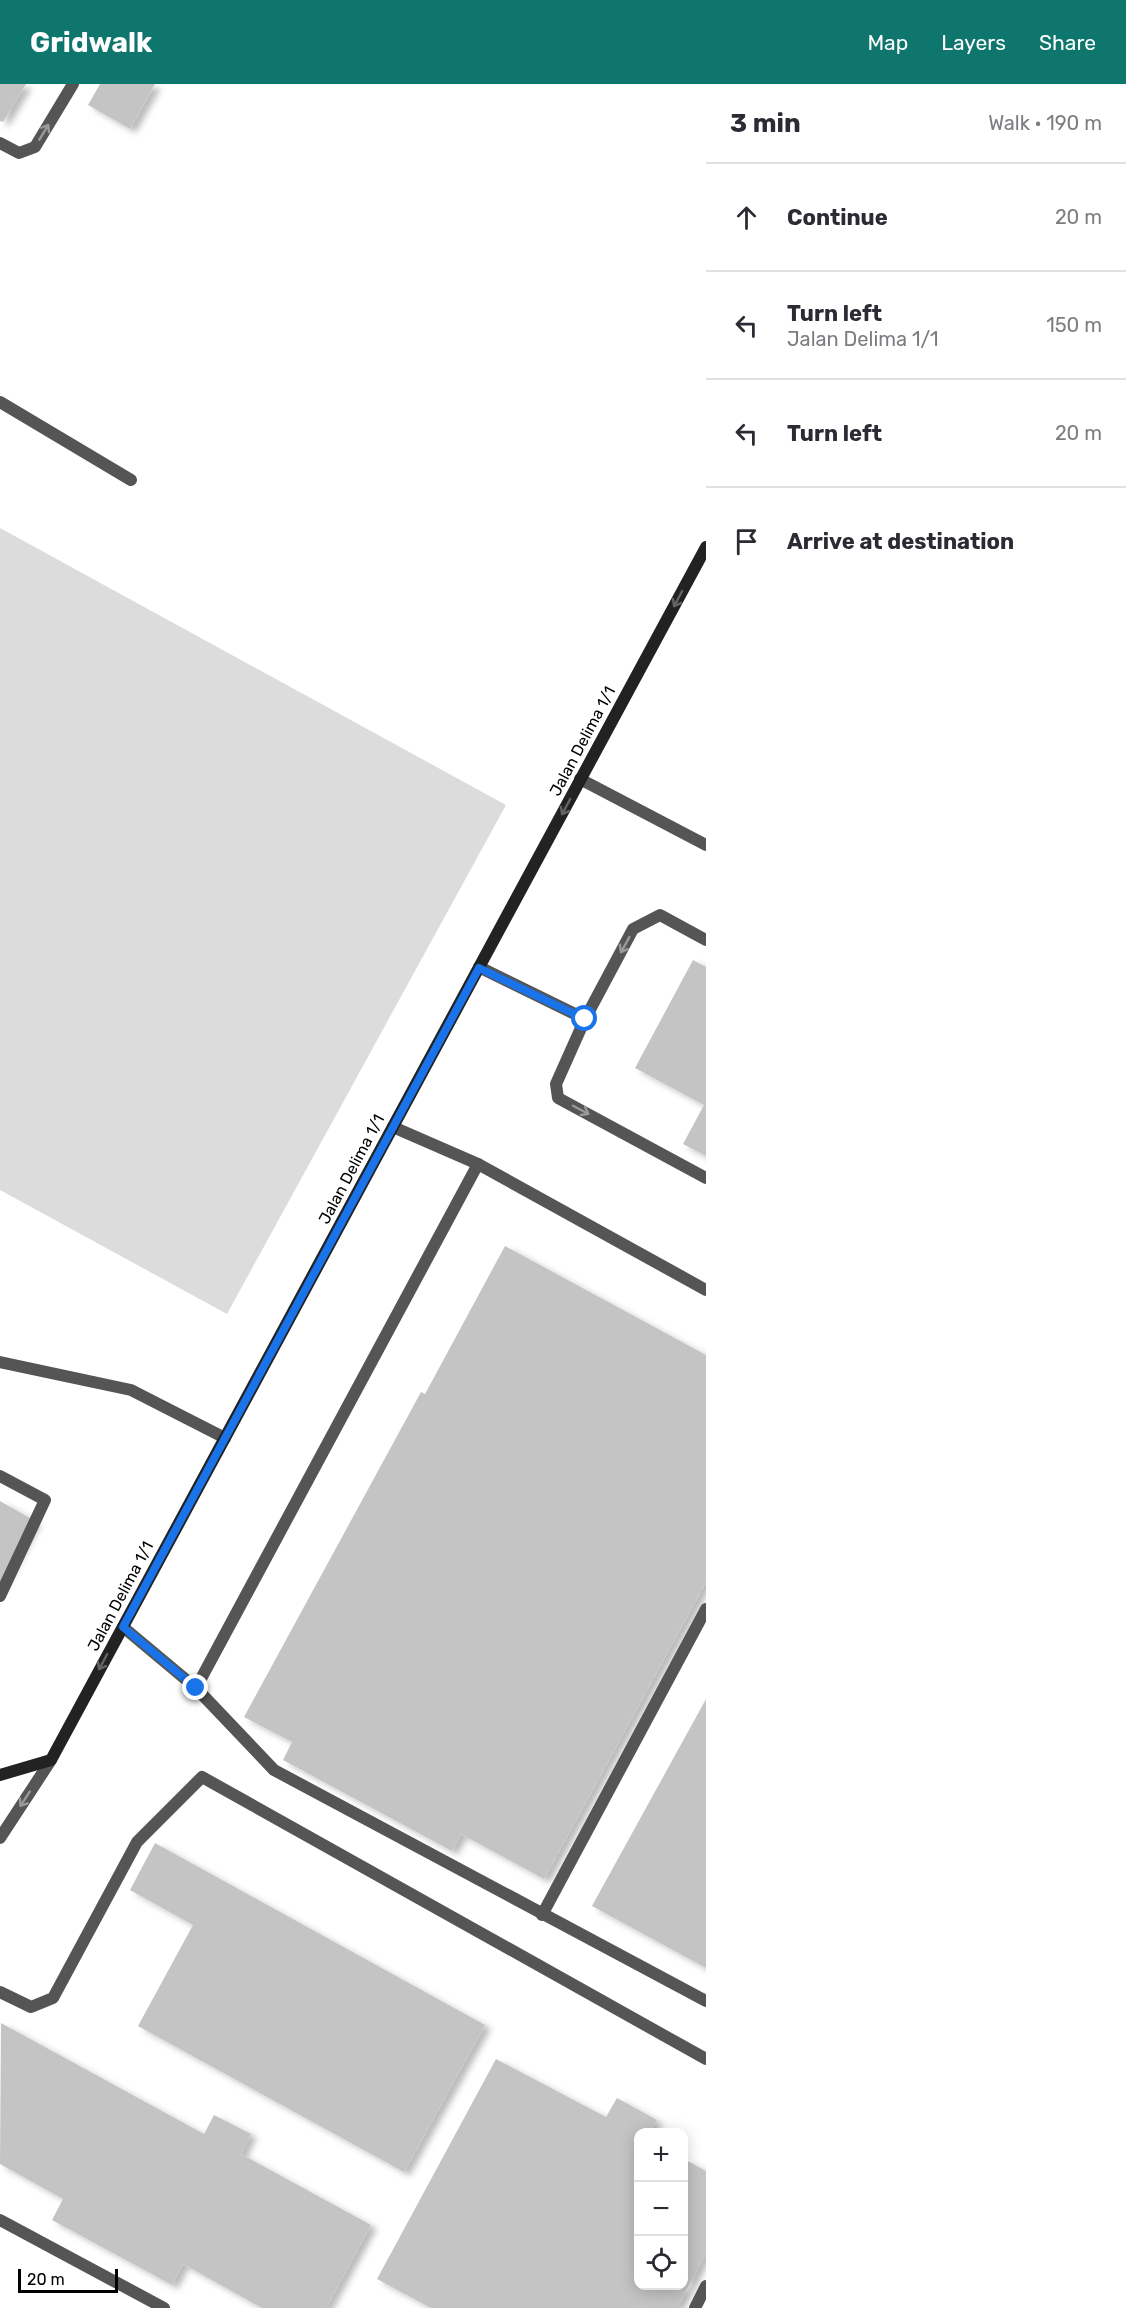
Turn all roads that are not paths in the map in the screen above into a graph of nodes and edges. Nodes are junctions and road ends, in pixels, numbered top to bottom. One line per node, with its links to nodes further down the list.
1 (73, 84): 2 (street, one-way to 1)
2 (0, 143)
3 (0, 402): 4 (street)
4 (131, 480)
5 (706, 547): 6 (street, Jalan Delima 1/1, one-way to 6)
6 (580, 779): 7 (street); 9 (street, Jalan Delima 1/1, one-way to 9)
7 (706, 845)
8 (706, 940): 10 (street, one-way to 10)
9 (479, 968): 10 (street); 11 (street, Jalan Delima 1/1)
10 (585, 1019): 13 (street, one-way to 13)
11 (393, 1127): 12 (street); 16 (street, Jalan Delima 1/1)
12 (478, 1164): 14 (street); 21 (street)
13 (706, 1178)
14 (706, 1290)
15 (0, 1362): 16 (street)
16 (225, 1438): 20 (street, Jalan Delima 1/1)
17 (0, 1476): 18 (street)
18 (0, 1596)
19 (706, 1609): 25 (street)
20 (123, 1627): 21 (street); 22 (street, Jalan Delima 1/1, one-way to 22)
21 (196, 1688): 25 (street)
22 (51, 1760): 23 (street); 24 (street, one-way to 24)
23 (0, 1775)
24 (0, 1838)
25 (542, 1915): 27 (street)
26 (0, 1992): 28 (street)
27 (706, 2001)
28 (706, 2059)
29 (0, 2220): 31 (street)
30 (706, 2286): 32 (street)
31 (164, 2308)
32 (695, 2308)

